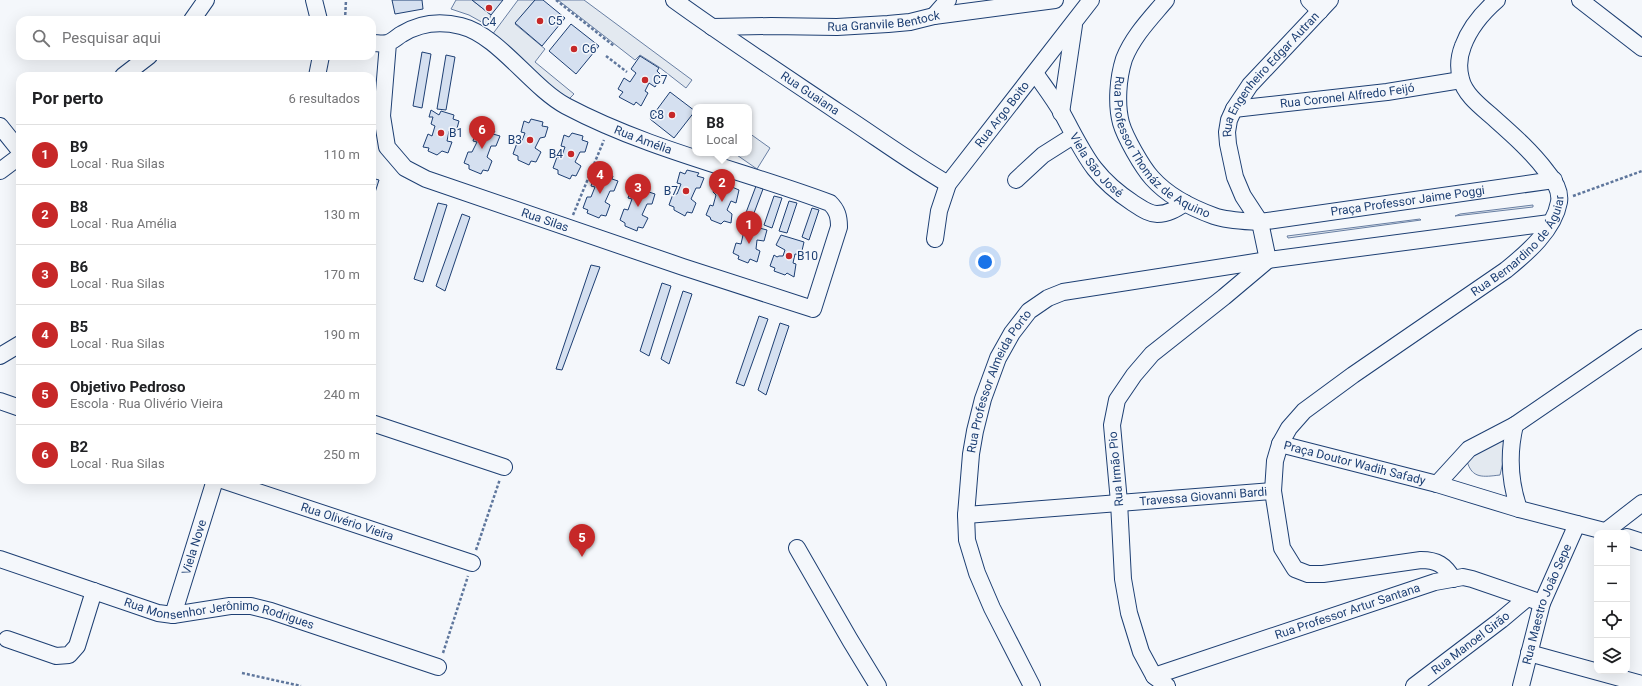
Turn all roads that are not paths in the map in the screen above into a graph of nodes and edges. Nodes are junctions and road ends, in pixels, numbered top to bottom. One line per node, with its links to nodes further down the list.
1 (206, 0): 11 (street)
2 (314, 0): 12 (street)
3 (674, 0): 15 (street, Rua Guaiana)
4 (948, 0): 13 (street)
5 (1055, 0): 13 (street, Rua Granvile Bentock)
6 (1091, 0): 14 (street, Rua Argo Boito)
7 (1166, 0): 34 (street, Rua Professor Thomáz de Aquino)
8 (1496, 0): 23 (street, Rua Bernardino de Águiar)
9 (1580, 0): 17 (street)
10 (1320, 4): 24 (street, Rua Engenheiro Edgar Autran)
11 (195, 16)
12 (318, 16)
13 (934, 16): 15 (street, Rua Granvile Bentock)
14 (1074, 23): 22 (street, Rua Argo Boito); 25 (street)
15 (712, 27): 33 (street, Rua Guaiana)
16 (380, 43): 39 (street, Rua Silas); 39 (street, Rua Amélia)
17 (1642, 48)
18 (143, 60): 20 (street)
19 (320, 60): 21 (street)
20 (128, 72)
21 (318, 72)
22 (1035, 73): 25 (street, Viela São José); 33 (street, Rua Argo Boito)
23 (1461, 80): 24 (street, Rua Coronel Alfredo Feijó); 32 (street, Rua Bernardino de Águiar)
24 (1234, 109): 35 (street, Rua Engenheiro Edgar Autran)
25 (1062, 113): 27 (street, Viela São José)
26 (0, 126): 28 (street)
27 (1073, 136): 31 (street); 34 (street, Viela São José)
28 (16, 146)
29 (16, 159): 30 (street)
30 (0, 171)
31 (1016, 180)
32 (1554, 180): 35 (street, Praça Professor Jaime Poggi); 36 (street, Rua Bernardino de Águiar)
33 (948, 184): 37 (street, Rua Argo Boito)
34 (1185, 203): 35 (street, Rua Professor Thomáz de Aquino)
35 (1260, 222): 38 (street)
36 (1550, 223): 38 (street); 47 (street, Rua Bernardino de Águiar)
37 (935, 239)
38 (1268, 260): 53 (street, Rua Irmão Pio); 56 (street, Rua Professor Almeida Porto)
39 (813, 309)
40 (1642, 338): 46 (street)
41 (16, 346): 42 (street)
42 (0, 356)
43 (0, 401): 44 (street)
44 (16, 407)
45 (376, 423): 48 (street)
46 (1516, 425): 51 (street); 55 (street)
47 (1280, 444): 51 (street, Praça Doutor Wadih Safady); 52 (street, Praça Doutor Wadih Safady)
48 (504, 467)
49 (214, 484): 69 (street, Viela Nove)
50 (234, 484): 64 (street, Rua Olivério Vieira)
51 (1437, 484): 55 (street, Praça Doutor Wadih Safady)
52 (1273, 491): 53 (street, Travessa Giovanni Bardi); 65 (street, Praça Doutor Wadih Safady)
53 (1119, 502): 56 (street, Travessa Giovanni Bardi); 73 (street, Rua Irmão Pio)
54 (1642, 502): 59 (street)
55 (1519, 509): 57 (street, Praça Doutor Wadih Safady)
56 (966, 516): 76 (street, Rua Professor Almeida Porto)
57 (1577, 524): 58 (street, Praça Doutor Wadih Safady); 68 (street, Rua Maestro João Sepe)
58 (1601, 530)
59 (1611, 530)
60 (1630, 538): 61 (street)
61 (1642, 542)
62 (797, 548): 75 (street)
63 (0, 559): 66 (street, Rua Monsenhor Jerônimo Rodrigues)
64 (472, 564)
65 (1452, 578): 67 (street, Rua Professor Artur Santana); 73 (street, Rua Professor Artur Santana)
66 (94, 591): 69 (street, Rua Monsenhor Jerônimo Rodrigues); 70 (street)
67 (1526, 599): 68 (street, Rua Professor Artur Santana); 78 (street, Rua Manoel Girão)
68 (1542, 603): 71 (street, Rua Maestro João Sepe)
69 (173, 615): 72 (street, Rua Monsenhor Jerônimo Rodrigues)
70 (7, 639)
71 (1529, 653): 74 (street); 79 (street, Rua Maestro João Sepe)
72 (438, 667)
73 (1154, 676): 77 (street, Rua Irmão Pio)
74 (1642, 684)
75 (878, 686)
76 (1032, 686)
77 (1167, 686)
78 (1414, 686)
79 (1521, 686)

